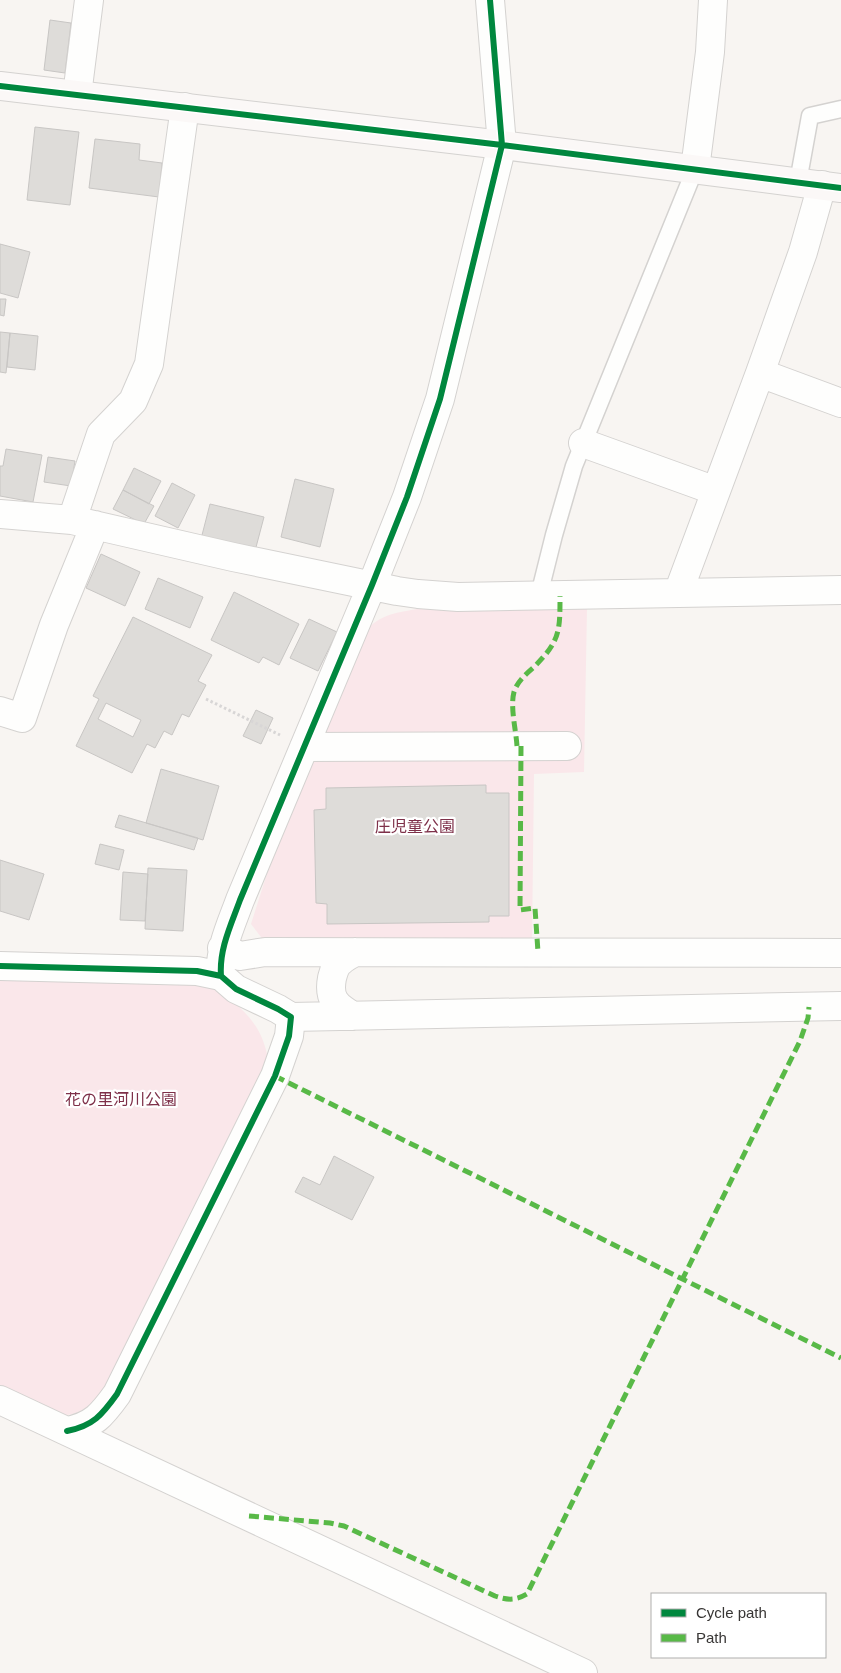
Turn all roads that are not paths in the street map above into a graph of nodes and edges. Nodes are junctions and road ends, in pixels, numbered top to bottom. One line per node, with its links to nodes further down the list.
1 (89, 0): 5 (street)
2 (490, 0): 8 (street)
3 (713, 0): 9 (street)
4 (0, 86): 5 (street)
5 (77, 95): 6 (street)
6 (185, 107): 8 (street); 16 (street)
7 (841, 109): 10 (lane)
8 (502, 144): 9 (street); 17 (street)
9 (695, 169): 10 (street); 13 (lane)
10 (820, 185): 11 (street)
11 (760, 373): 12 (street); 14 (street)
12 (841, 403)
13 (583, 443): 14 (street); 20 (lane)
14 (716, 491): 19 (street)
15 (0, 514): 16 (street)
16 (84, 522): 17 (street); 21 (street)
17 (372, 584): 20 (street); 23 (street)
18 (841, 590): 19 (street)
19 (678, 593): 20 (street)
20 (539, 595)
21 (0, 711)
22 (567, 746): 23 (street)
23 (304, 747): 24 (street)
24 (222, 948): 25 (street); 28 (street)
25 (355, 952): 26 (street); 30 (street)
26 (841, 952)
27 (0, 966): 28 (street)
28 (220, 976): 31 (street)
29 (841, 1006): 30 (street)
30 (353, 1016): 31 (street)
31 (291, 1017): 33 (street)
32 (0, 1400): 33 (street)
33 (67, 1431): 34 (street)
34 (583, 1673)

